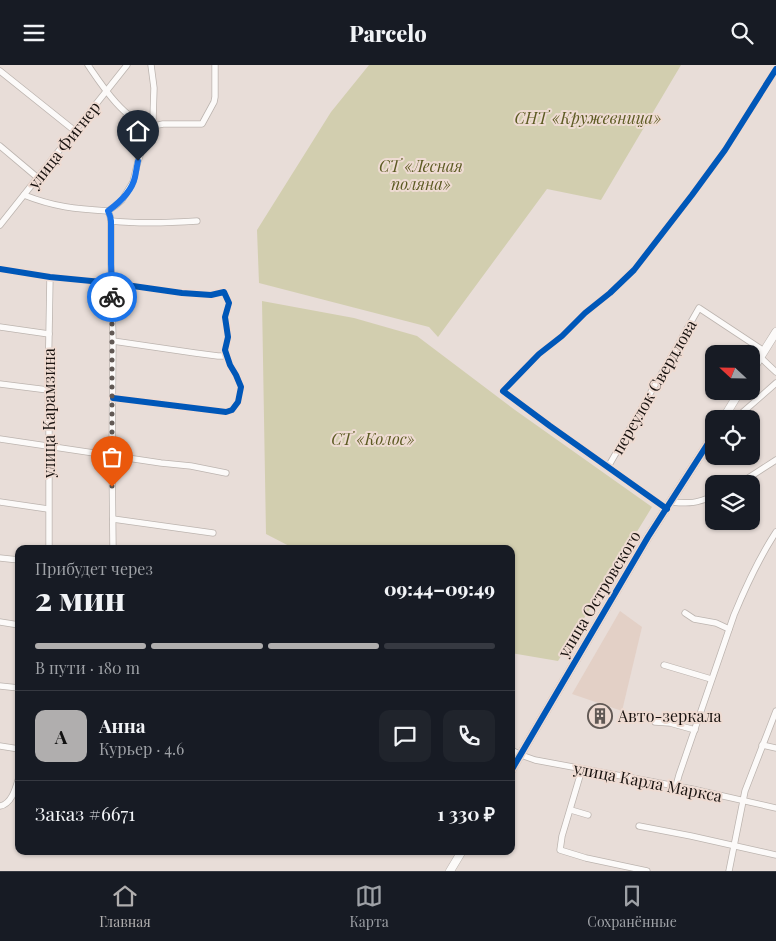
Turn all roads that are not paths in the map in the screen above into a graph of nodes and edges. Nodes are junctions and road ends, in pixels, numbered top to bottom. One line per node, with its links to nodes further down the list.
1 (88, 65): 7 (street)
2 (127, 65): 7 (street, улица Фигнер)
3 (151, 65): 8 (street)
4 (215, 65): 8 (street)
5 (776, 69): 38 (street)
6 (0, 71): 9 (street)
7 (106, 91): 8 (street); 9 (street, улица Фигнер)
8 (149, 126): 13 (street)
9 (76, 131): 11 (street, улица Фигнер)
10 (0, 146): 11 (street)
11 (38, 178): 12 (street, улица Фигнер)
12 (24, 195): 13 (street); 16 (street, улица Фигнер)
13 (108, 211): 14 (street)
14 (111, 221): 15 (street); 19 (street)
15 (197, 221)
16 (0, 224)
17 (0, 269): 18 (street)
18 (50, 277): 19 (street); 22 (street, улица Карамзина)
19 (112, 283): 23 (street); 25 (street)
20 (0, 327): 22 (street)
21 (776, 331): 24 (street)
22 (49, 334): 30 (street, улица Карамзина)
23 (113, 341): 25 (street); 31 (street)
24 (762, 354): 26 (street); 27 (street); 38 (street, переулок Свердлова)
25 (226, 356): 31 (street)
26 (760, 357)
27 (776, 372)
28 (776, 383): 32 (street)
29 (0, 384): 30 (street)
30 (48, 390): 34 (street, улица Карамзина)
31 (113, 398): 36 (street)
32 (745, 410)
33 (0, 439): 34 (street)
34 (48, 447): 36 (street); 44 (street, улица Карамзина)
35 (705, 448): 43 (street, улица Островского)
36 (112, 456): 39 (street); 45 (street)
37 (776, 461): 40 (street)
38 (608, 467): 43 (street)
39 (226, 473)
40 (753, 475)
41 (705, 499): 43 (street)
42 (0, 502): 44 (street)
43 (669, 505): 68 (street, улица Островского)
44 (48, 509): 48 (street, улица Карамзина)
45 (113, 519): 47 (street); 49 (street)
46 (776, 532): 55 (street)
47 (213, 533)
48 (49, 545)
49 (113, 545)
50 (0, 558): 51 (street)
51 (15, 560)
52 (685, 613): 55 (street)
53 (0, 622): 54 (street)
54 (15, 624)
55 (729, 629): 57 (street)
56 (664, 665): 57 (street)
57 (711, 679): 62 (street)
58 (0, 686): 59 (street)
59 (15, 688)
60 (776, 711): 63 (street)
61 (655, 722): 62 (street)
62 (695, 730): 71 (street)
63 (762, 745): 66 (street); 73 (street)
64 (0, 746): 65 (street)
65 (15, 748)
66 (776, 748)
67 (515, 751): 68 (street)
68 (521, 755): 69 (street, улица Островского); 70 (street, улица Карла Маркса)
69 (515, 765)
70 (582, 769): 71 (street, улица Карла Маркса); 76 (street)
71 (676, 786): 73 (street, улица Карла Маркса)
72 (15, 788): 74 (street)
73 (742, 801): 75 (street, улица Карла Маркса); 79 (street)
74 (2, 806)
75 (776, 808)
76 (571, 810): 77 (street); 83 (street)
77 (588, 815)
78 (639, 826): 79 (street)
79 (734, 845): 81 (street); 84 (street)
80 (460, 855): 82 (street)
81 (776, 855)
82 (450, 871)
83 (647, 871)
84 (729, 871)

